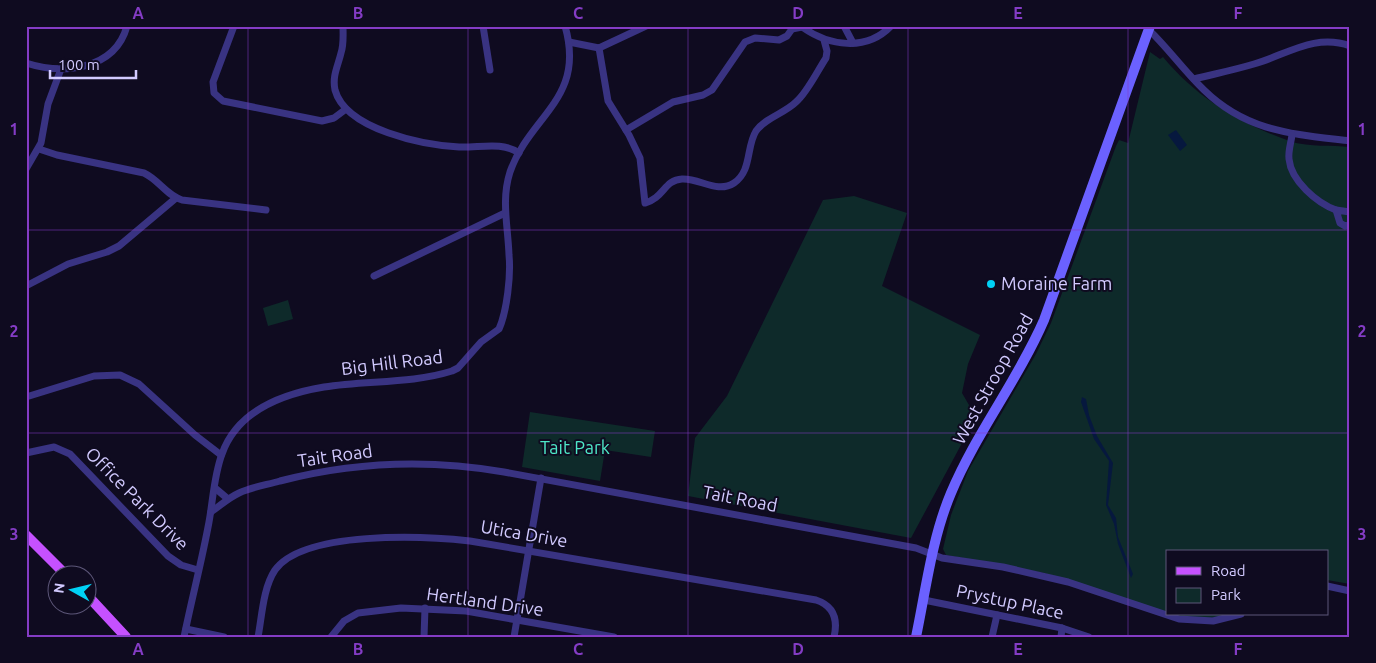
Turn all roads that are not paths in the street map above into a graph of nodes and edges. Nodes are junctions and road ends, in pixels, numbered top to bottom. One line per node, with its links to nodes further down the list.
1 (127, 26): 19 (street)
2 (234, 26): 22 (street)
3 (343, 26): 22 (street)
4 (483, 26): 20 (street)
5 (565, 26): 14 (street, Big Hill Road)
6 (646, 26): 17 (street)
7 (784, 26): 12 (street)
8 (844, 26): 15 (street)
9 (891, 26): 15 (street)
10 (802, 27): 12 (street); 13 (street)
11 (1149, 28): 21 (street); 46 (main road, West Stroop Road)
12 (792, 29): 23 (street)
13 (824, 40): 15 (street); 23 (street)
14 (568, 42): 17 (street); 27 (street, Big Hill Road)
15 (853, 43)
16 (1350, 46): 21 (street)
17 (599, 48): 23 (street)
18 (26, 63): 19 (street)
19 (61, 69): 26 (street)
20 (490, 70)
21 (1194, 79): 24 (street)
22 (346, 109): 27 (street)
23 (626, 130)
24 (1292, 135): 25 (street); 31 (street)
25 (1350, 141)
26 (39, 148): 28 (street); 29 (street)
27 (519, 153): 33 (street, Big Hill Road)
28 (26, 168)
29 (176, 198): 30 (street); 36 (street)
30 (266, 210)
31 (1336, 210): 32 (street); 34 (street)
32 (1350, 212)
33 (506, 213): 35 (street); 39 (street, Big Hill Road)
34 (1350, 225)
35 (374, 276)
36 (26, 286)
37 (26, 396): 39 (street)
38 (26, 454): 48 (street, Office Park Drive)
39 (222, 455): 41 (street, Big Hill Road)
40 (541, 478): 42 (street, Tait Road); 45 (street); 46 (street, Tait Road)
41 (215, 488): 42 (street); 43 (street, Big Hill Road)
42 (228, 499): 43 (street, Tait Road)
43 (211, 512): 48 (street, Big Hill Road)
44 (26, 535): 47 (main road)
45 (529, 550): 58 (street); 64 (street, Utica Drive); 69 (street, Utica Drive)
46 (932, 554): 51 (main road, West Stroop Road); 55 (street, Tait Road)
47 (57, 566)
48 (198, 570): 60 (street, Big Hill Road)
49 (1328, 586): 50 (street)
50 (1350, 591)
51 (924, 600): 54 (street, Prystup Place); 70 (main road, West Stroop Road)
52 (98, 607): 62 (main road)
53 (425, 608): 58 (street, Hertland Drive); 65 (street, Hertland Drive); 66 (street)
54 (997, 615): 59 (street, Prystup Place); 71 (street)
55 (1166, 615)
56 (1170, 616): 57 (street, Tait Road)
57 (1232, 616)
58 (517, 620): 61 (street, Hertland Drive); 67 (street)
59 (1062, 628): 72 (street); 73 (street, Prystup Place)
60 (185, 633): 63 (street)
61 (601, 636): 68 (street, Hertland Drive)
62 (126, 637)
63 (224, 637)
64 (258, 637)
65 (331, 637)
66 (424, 637)
67 (514, 637)
68 (614, 637)
69 (834, 637)
70 (916, 637)
71 (992, 637)
72 (1061, 637)
73 (1089, 637)

